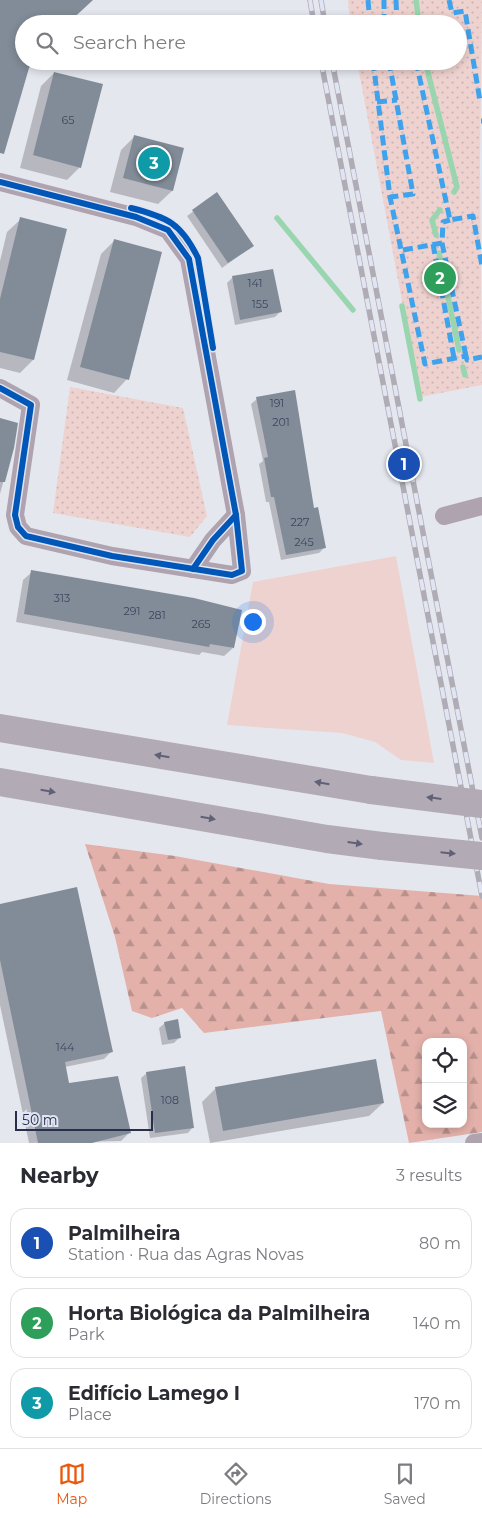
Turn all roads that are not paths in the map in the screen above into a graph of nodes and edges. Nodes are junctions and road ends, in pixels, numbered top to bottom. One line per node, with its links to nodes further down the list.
1 (0, 182): 4 (street)
2 (0, 388): 6 (street)
3 (482, 506): 5 (street)
4 (236, 515): 6 (street); 6 (street)
5 (444, 516)
6 (193, 569)
7 (0, 728): 9 (highway, one-way to 7, bridge)
8 (0, 782): 10 (highway, one-way to 10, bridge)
9 (482, 804)
10 (482, 856)
11 (482, 1142): 12 (street)
12 (474, 1143)

